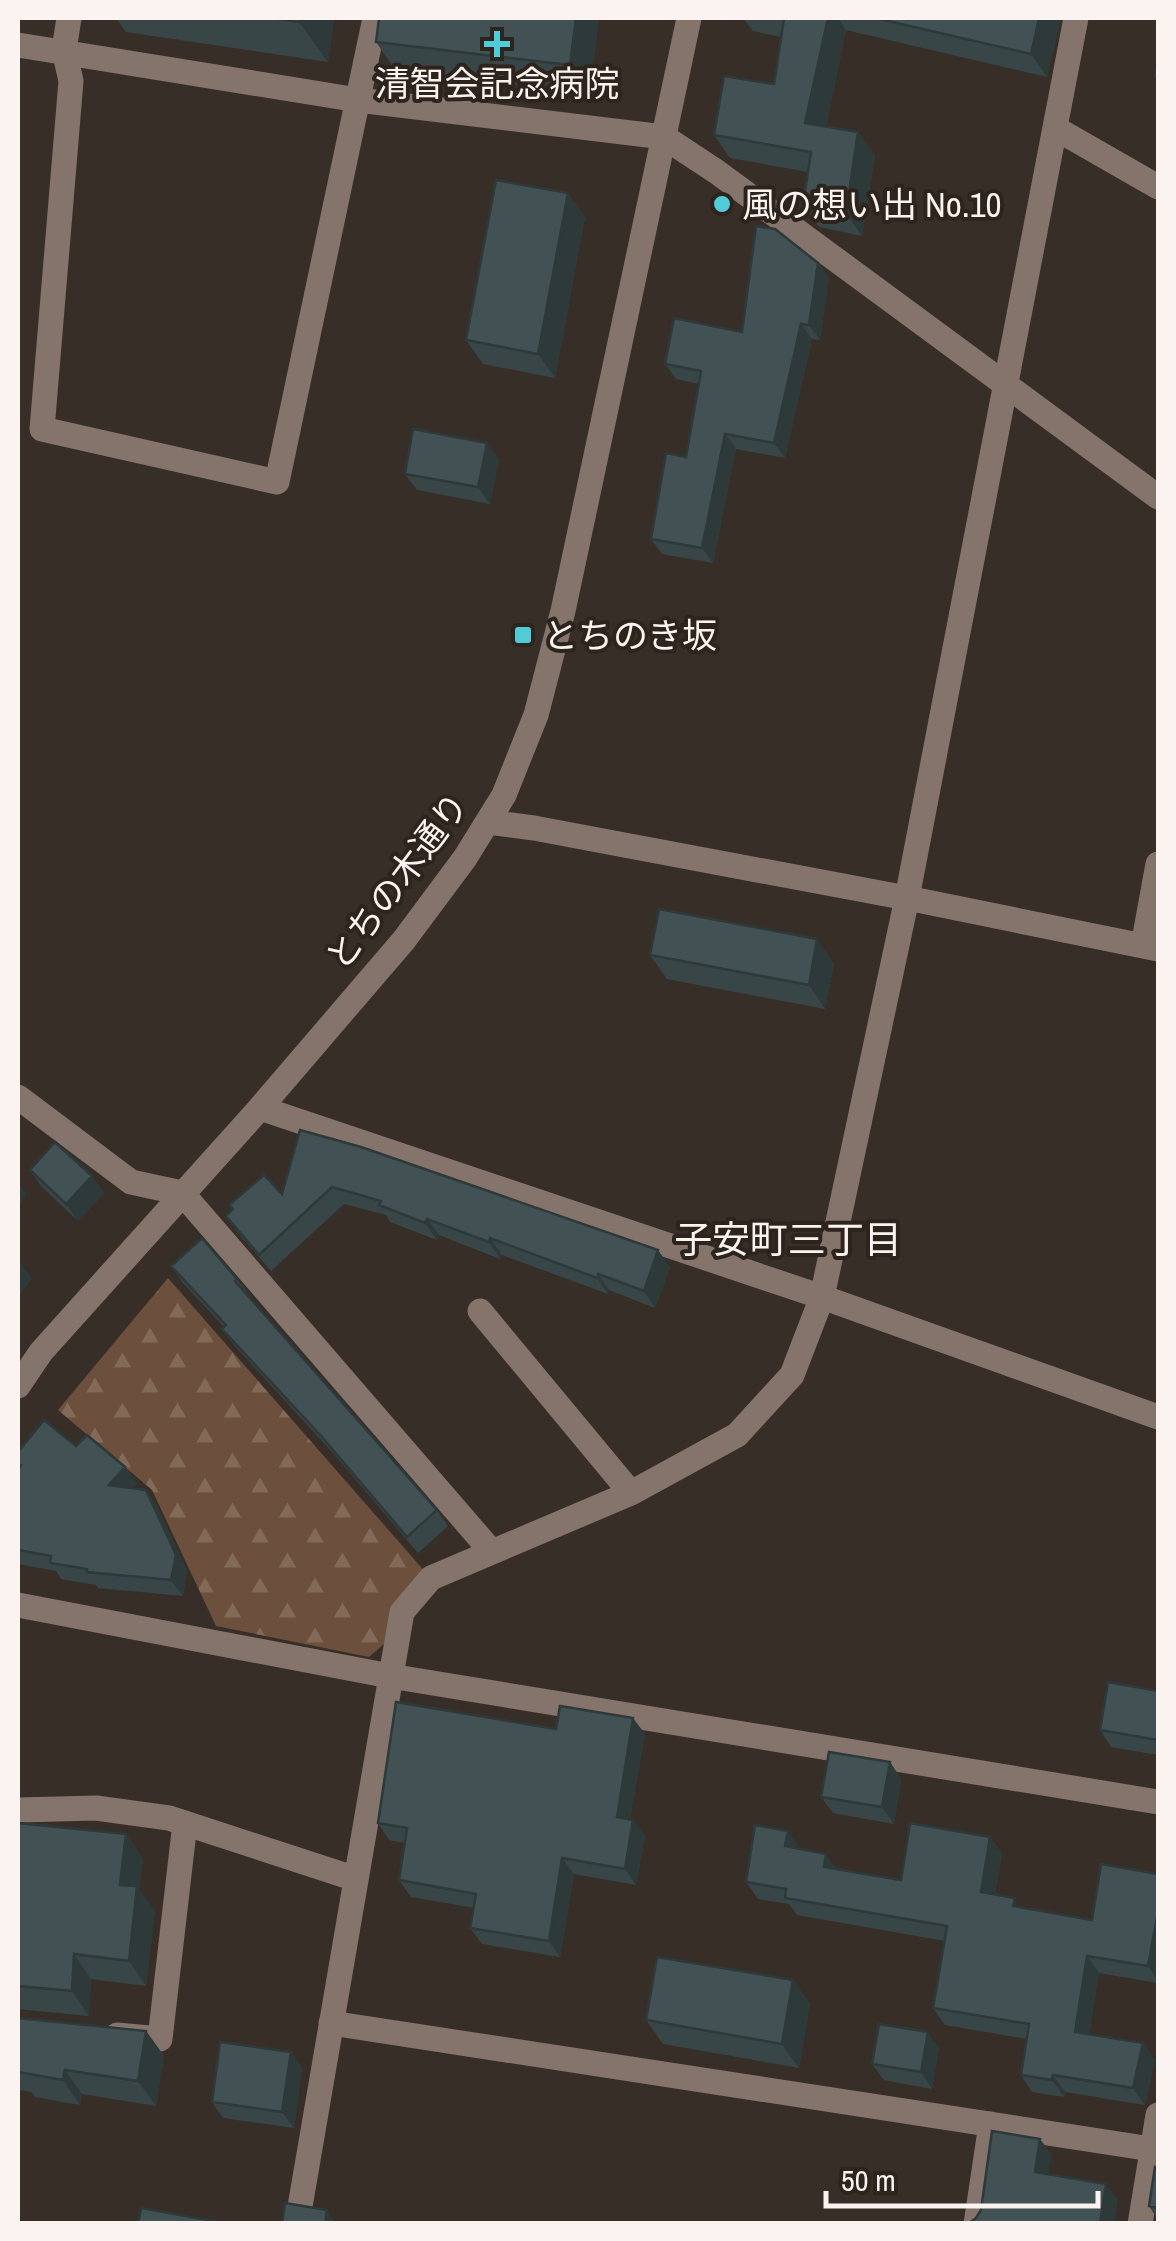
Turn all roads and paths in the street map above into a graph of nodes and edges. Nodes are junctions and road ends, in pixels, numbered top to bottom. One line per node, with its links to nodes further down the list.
1 (69, 18): 6 (street)
2 (375, 18): 7 (street)
3 (690, 18): 9 (street, とちの木通り)
4 (1076, 18): 8 (street)
5 (18, 44): 6 (street)
6 (64, 50): 7 (street); 7 (street)
7 (358, 100): 9 (street)
8 (1055, 128): 10 (street); 11 (street)
9 (664, 137): 11 (street); 13 (street, とちの木通り)
10 (1158, 187)
11 (1007, 388): 12 (street); 15 (street)
12 (1158, 497)
13 (488, 822): 15 (street); 18 (street, とちの木通り)
14 (1158, 864): 16 (street)
15 (907, 898): 16 (street); 20 (street)
16 (1151, 948)
17 (18, 1097): 19 (street)
18 (260, 1108): 19 (street, とちの木通り); 20 (street)
19 (182, 1193): 22 (street, とちの木通り); 25 (street)
20 (822, 1297): 23 (street); 24 (street)
21 (480, 1310): 24 (street)
22 (18, 1386)
23 (1158, 1418)
24 (631, 1493): 25 (street)
25 (492, 1552): 27 (street)
26 (18, 1604): 27 (street)
27 (390, 1676): 28 (street); 31 (street)
28 (1158, 1802)
29 (18, 1810): 30 (street)
30 (184, 1823): 31 (street); 33 (street)
31 (356, 1879): 32 (street)
32 (331, 2024): 35 (street); 37 (street)
33 (89, 2032)
34 (1158, 2115): 36 (street)
35 (991, 2124): 36 (street); 38 (street)
36 (1155, 2149): 39 (street)
37 (297, 2224)
38 (976, 2224)
39 (1140, 2224)

